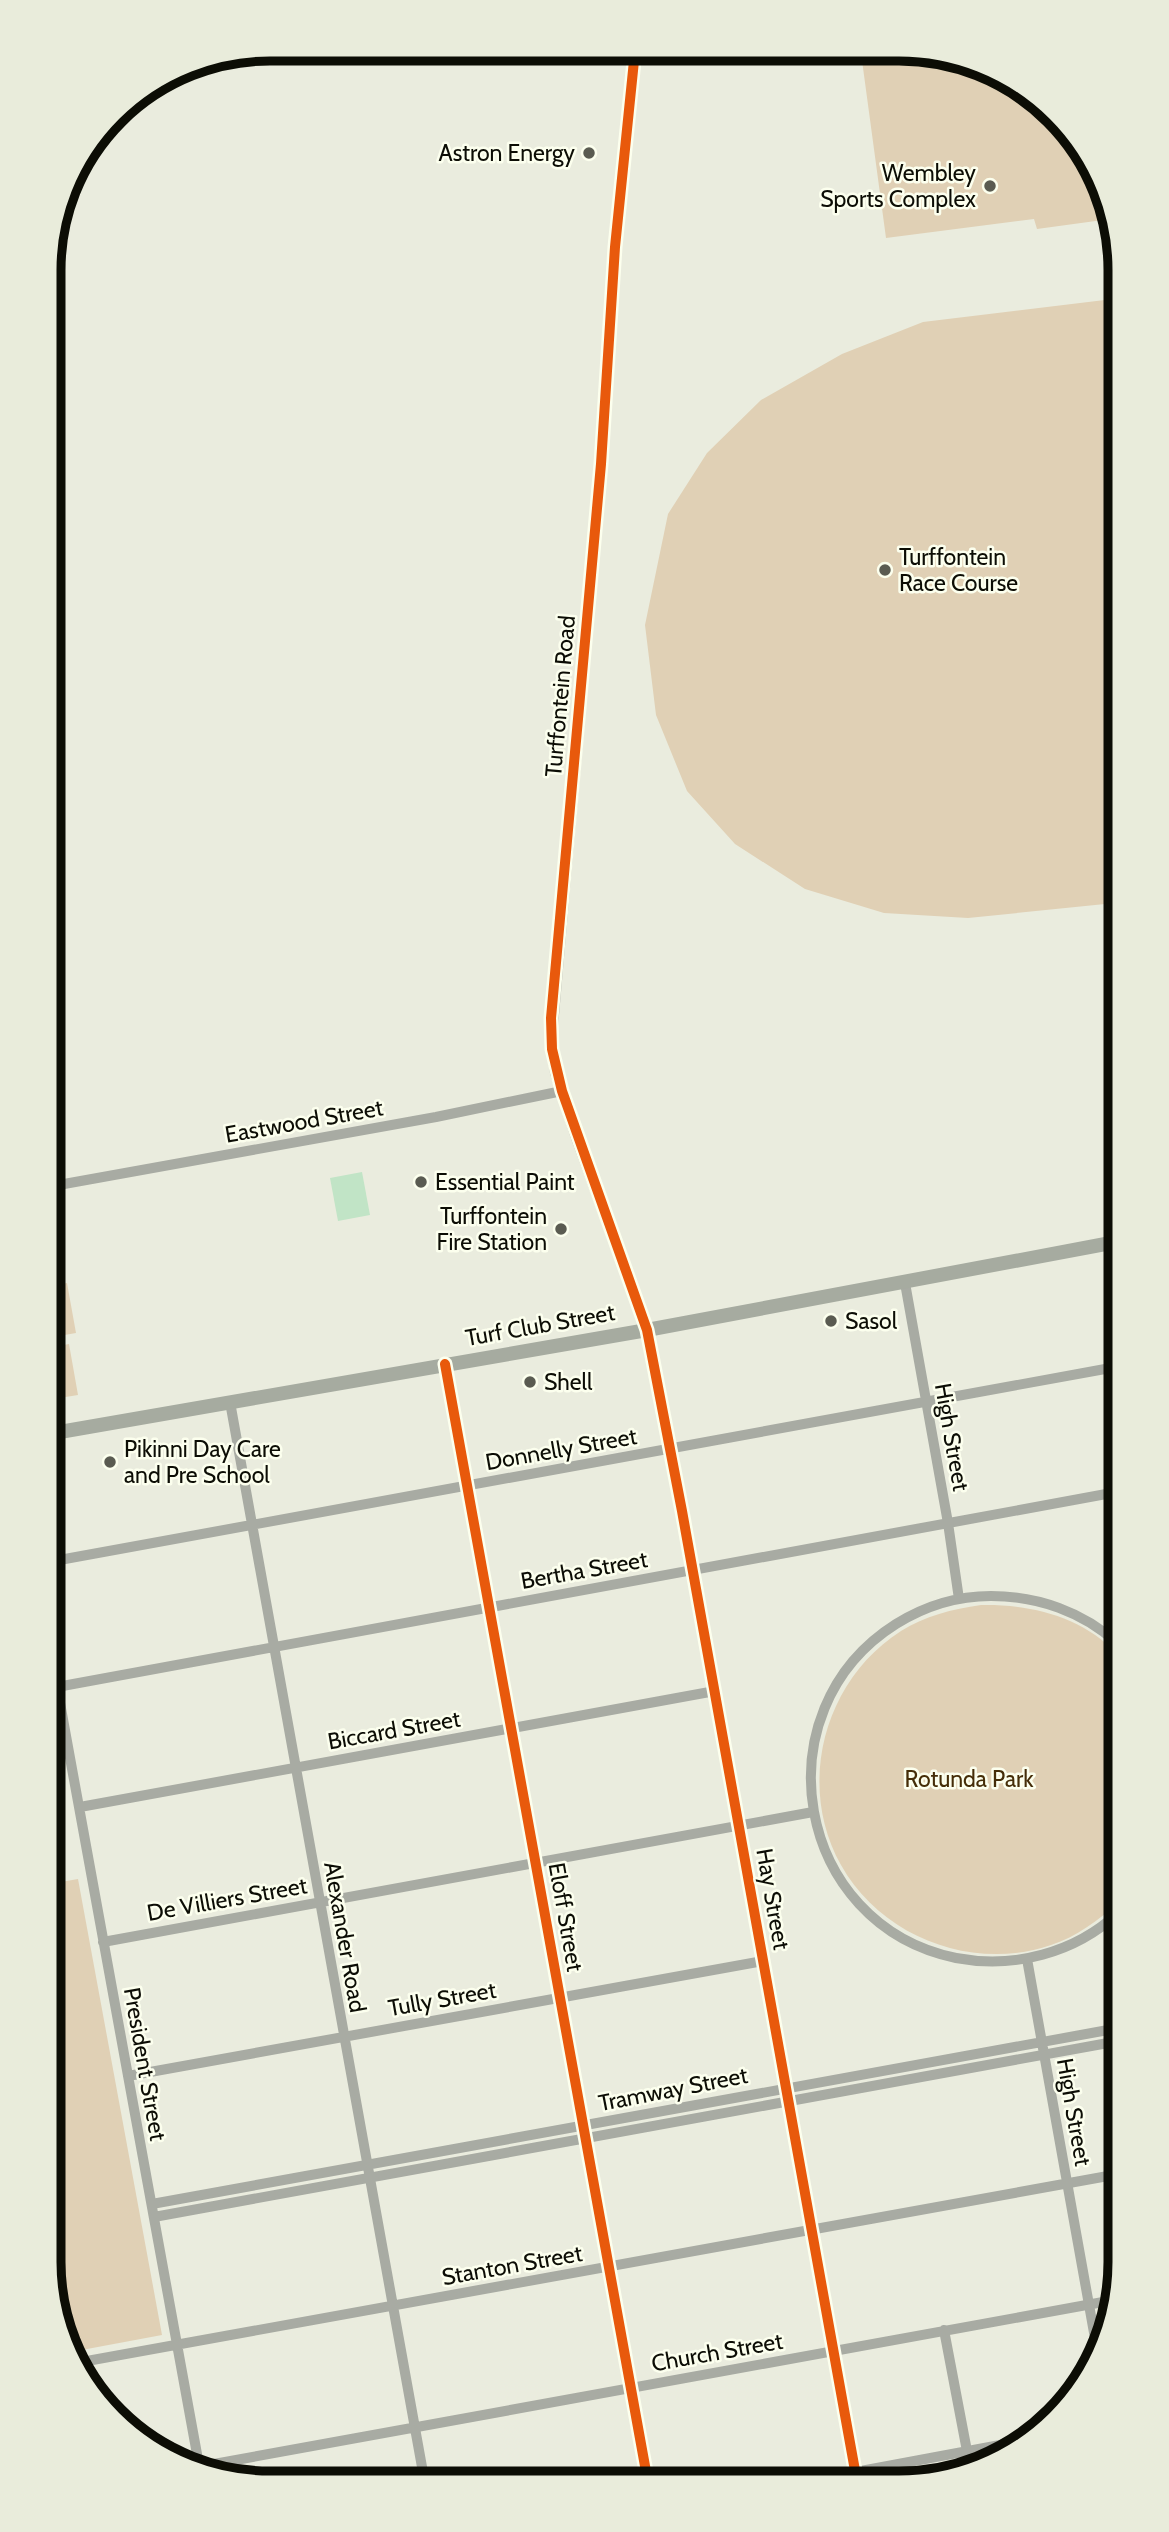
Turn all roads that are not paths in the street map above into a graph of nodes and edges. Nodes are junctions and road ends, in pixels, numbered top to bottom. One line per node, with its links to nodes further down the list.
1 (634, 61): 2 (street, Turffontein Road)
2 (562, 1091): 3 (street, Eastwood Street); 6 (street, Turffontein Road)
3 (62, 1184)
4 (1108, 1244): 5 (main road, Turf Club Street)
5 (905, 1283): 6 (main road, Turf Club Street); 10 (street, High Street)
6 (647, 1330): 7 (main road, Turf Club Street); 12 (street, Hay Street)
7 (445, 1364): 9 (main road, Turf Club Street); 13 (street, Eloff Street)
8 (1107, 1369): 10 (street, Donnelly Street)
9 (230, 1402): 11 (main road, Turf Club Street); 16 (street, Alexander Road)
10 (926, 1402): 12 (street, Donnelly Street); 15 (street, High Street)
11 (61, 1432)
12 (670, 1449): 13 (street, Donnelly Street); 18 (street, Hay Street)
13 (467, 1486): 16 (street, Donnelly Street); 20 (street, Eloff Street)
14 (1107, 1494): 15 (street, Bertha Street)
15 (948, 1523): 18 (street, Bertha Street); 19 (street, High Street)
16 (251, 1526): 17 (street, Donnelly Street); 22 (street, Alexander Road)
17 (61, 1560)
18 (693, 1570): 20 (street, Bertha Street); 24 (street, Hay Street)
19 (959, 1599): 21 (street); 29 (street)
20 (489, 1607): 22 (street, Bertha Street); 26 (street, Eloff Street)
21 (1107, 1636)
22 (274, 1646): 23 (street, Bertha Street); 27 (street, Alexander Road)
23 (61, 1685)
24 (715, 1691): 26 (street, Biccard Street); 30 (street, Hay Street)
25 (61, 1708): 28 (street, President Street)
26 (512, 1728): 27 (street, Biccard Street); 31 (street, Eloff Street)
27 (296, 1768): 28 (street, Biccard Street); 32 (street, Alexander Road)
28 (80, 1807): 34 (street, President Street)
29 (813, 1812): 30 (street, De Villiers Street); 35 (street)
30 (740, 1826): 31 (street, De Villiers Street); 36 (street, Hay Street)
31 (536, 1863): 32 (street, De Villiers Street); 37 (street, Eloff Street)
32 (319, 1902): 34 (street, De Villiers Street); 39 (street, Alexander Road)
33 (1107, 1921): 35 (street)
34 (103, 1942): 44 (street, President Street)
35 (1027, 1959): 40 (street, High Street)
36 (763, 1961): 37 (street, Tully Street); 46 (street, Hay Street)
37 (559, 1998): 39 (street, Tully Street); 50 (street, Eloff Street)
38 (1107, 2030): 40 (street, Tramway Street)
39 (343, 2037): 44 (street, Tully Street); 52 (street, Alexander Road)
40 (1041, 2042): 42 (street, High Street); 43 (street, Tramway Street)
41 (1107, 2043): 42 (street, Tramway Street)
42 (1044, 2055): 45 (street, Tramway Street); 56 (street, High Street)
43 (920, 2064): 45 (street); 46 (street, Tramway Street)
44 (128, 2076): 58 (street, President Street)
45 (923, 2077): 47 (street, Tramway Street)
46 (786, 2087): 47 (street, Hay Street); 48 (street, Tramway Street)
47 (789, 2101): 49 (street, Tramway Street); 60 (street, Hay Street)
48 (687, 2105): 49 (street); 50 (street, Tramway Street)
49 (690, 2119): 51 (street, Tramway Street)
50 (583, 2125): 51 (street, Eloff Street); 52 (street, Tramway Street)
51 (586, 2138): 54 (street, Tramway Street); 61 (street, Eloff Street)
52 (367, 2164): 54 (street, Alexander Road); 55 (street, Tramway Street)
53 (1107, 2176): 56 (street, Stanton Street)
54 (370, 2177): 57 (street, Tramway Street); 64 (street, Alexander Road)
55 (258, 2183): 57 (street); 58 (street, Tramway Street)
56 (1067, 2183): 60 (street, Stanton Street); 63 (street, High Street)
57 (260, 2197): 59 (street, Tramway Street)
58 (152, 2204): 59 (street, President Street)
59 (153, 2217): 67 (street, President Street)
60 (813, 2229): 61 (street, Stanton Street); 68 (street, Hay Street)
61 (609, 2267): 64 (street, Stanton Street); 70 (street, Eloff Street)
62 (1104, 2302): 63 (street, Church Street)
63 (1089, 2304): 65 (street, Church Street); 66 (street, High Street)
64 (392, 2306): 67 (street, Stanton Street); 71 (street, Alexander Road)
65 (944, 2330): 68 (street, Church Street); 73 (street)
66 (1094, 2335)
67 (176, 2344): 69 (street, Stanton Street); 74 (street, President Street)
68 (834, 2351): 70 (street, Church Street); 78 (street, Hay Street)
69 (87, 2361)
70 (630, 2388): 71 (street, Church Street); 77 (street, Eloff Street)
71 (414, 2427): 75 (street, Church Street); 76 (street, Alexander Road)
72 (997, 2446): 73 (street)
73 (967, 2451): 79 (street)
74 (199, 2458)
75 (216, 2463)
76 (423, 2471)
77 (646, 2471)
78 (855, 2471)
79 (870, 2471)

